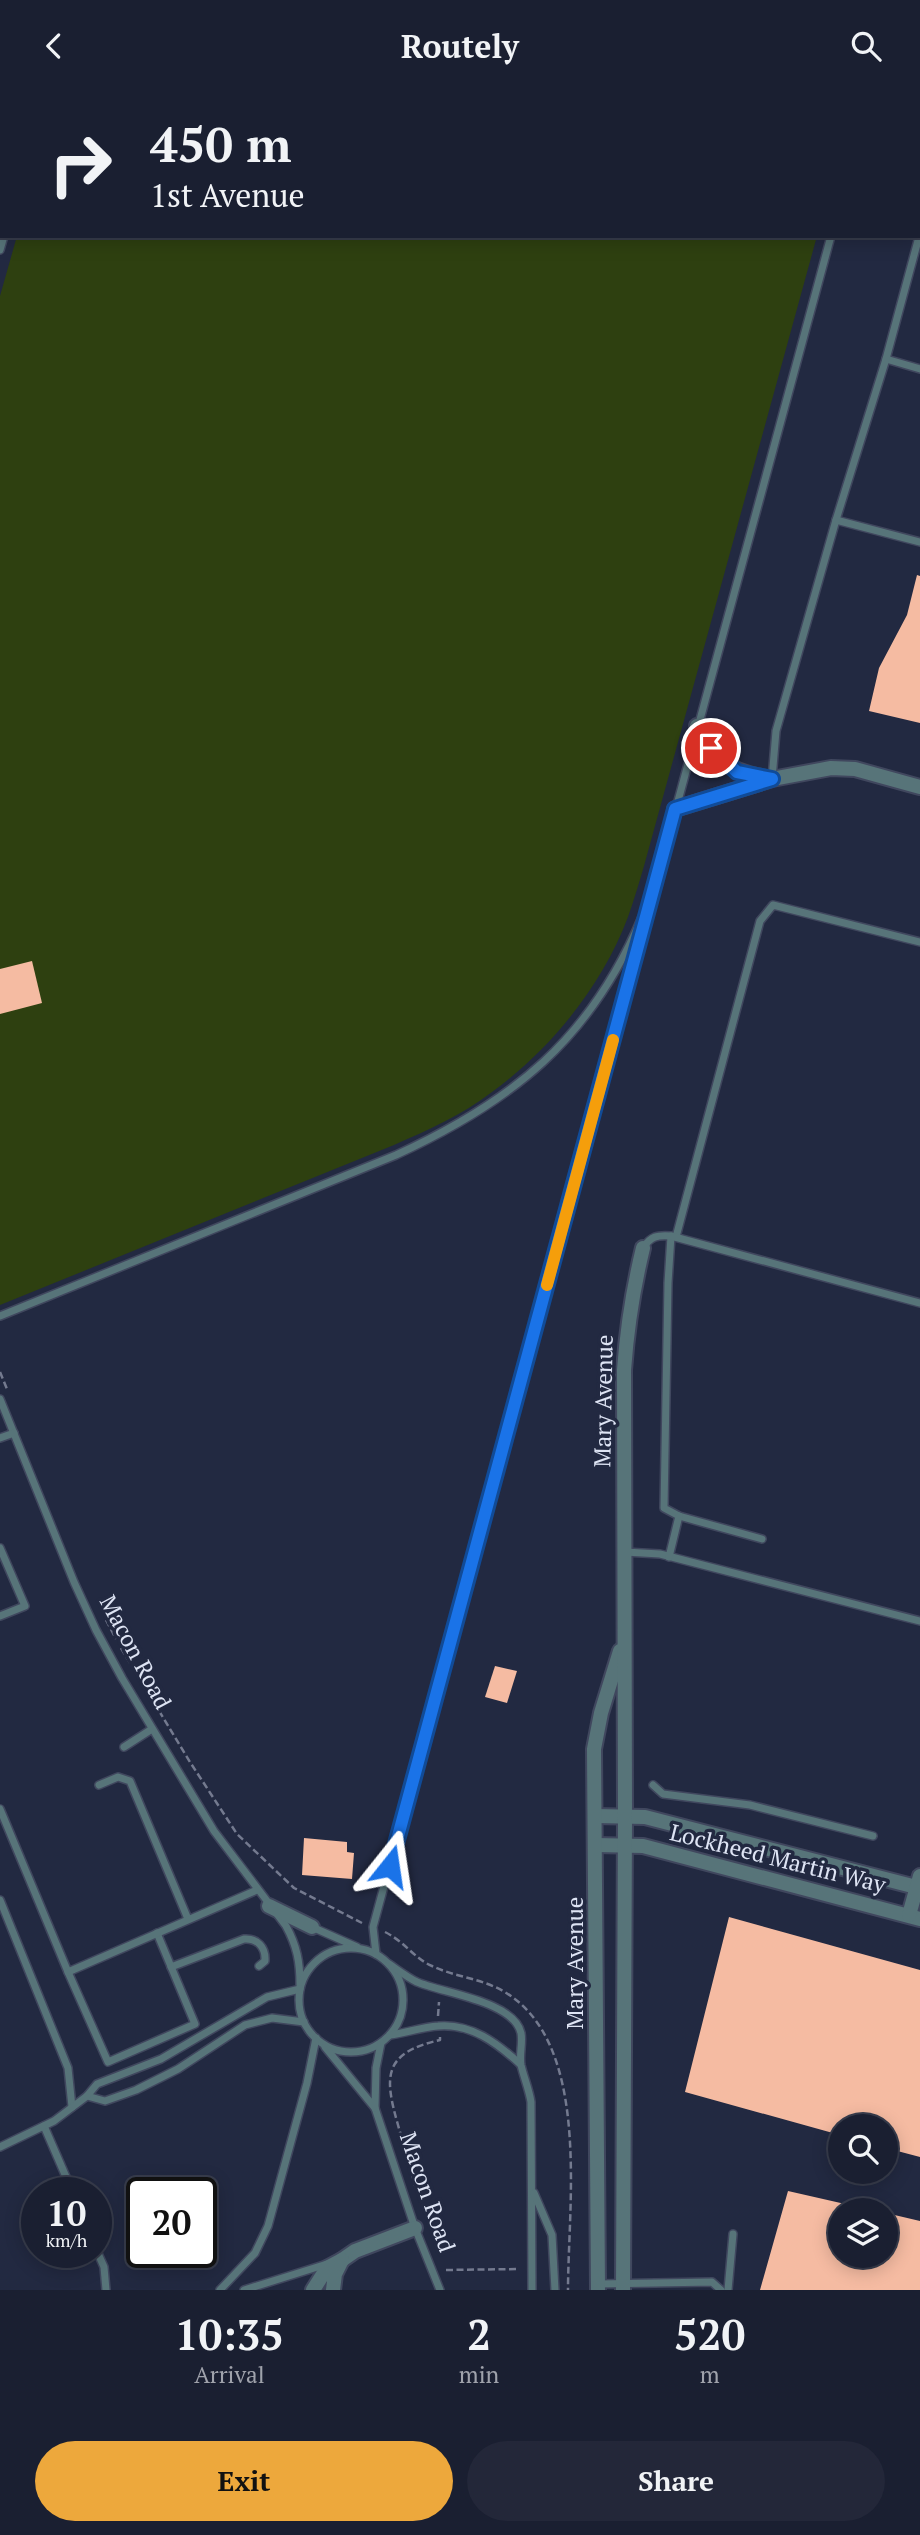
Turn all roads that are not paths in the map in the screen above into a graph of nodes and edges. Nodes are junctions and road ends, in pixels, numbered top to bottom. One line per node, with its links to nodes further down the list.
1 (830, 238): 7 (lane)
2 (919, 238): 3 (lane)
3 (886, 359): 4 (lane); 5 (lane)
4 (920, 369)
5 (836, 520): 6 (lane); 8 (lane)
6 (920, 542)
7 (697, 726): 8 (street); 10 (lane)
8 (772, 779): 9 (street); 10 (street)
9 (920, 787)
10 (675, 809): 11 (lane)
11 (653, 890): 16 (lane); 47 (lane)
12 (920, 942): 13 (lane)
13 (673, 1237): 14 (lane); 15 (lane); 20 (lane)
14 (643, 1248): 23 (street, Mary Avenue)
15 (920, 1303)
16 (0, 1316)
17 (0, 1399): 18 (lane, Macon Road)
18 (14, 1433): 19 (lane); 28 (lane, Macon Road)
19 (0, 1438)
20 (679, 1516): 21 (lane); 24 (lane)
21 (762, 1539)
22 (0, 1548): 25 (lane)
23 (625, 1552): 24 (lane); 27 (street, Mary Avenue)
24 (669, 1557): 26 (lane)
25 (0, 1616)
26 (920, 1621)
27 (623, 1640): 33 (street, Mary Avenue); 34 (street, Mary Avenue)
28 (152, 1728): 29 (lane); 39 (lane, Macon Road)
29 (124, 1747)
30 (99, 1785): 43 (lane)
31 (653, 1785): 35 (lane)
32 (0, 1809): 51 (lane)
33 (595, 1816): 34 (street, Lockheed Martin Way); 36 (street, Mary Avenue)
34 (625, 1816): 37 (street, Mary Avenue); 38 (street, Lockheed Martin Way)
35 (873, 1836)
36 (596, 1845): 37 (street, Lockheed Martin Way); 71 (street, Mary Avenue)
37 (625, 1845): 42 (street, Lockheed Martin Way); 70 (street, Mary Avenue)
38 (919, 1884): 42 (street)
39 (257, 1890): 41 (lane, Macon Road); 43 (lane)
40 (0, 1900): 60 (lane)
41 (269, 1906): 44 (street, Macon Road); 52 (lane, Macon Road)
42 (914, 1917)
43 (188, 1919): 45 (lane)
44 (312, 1927): 46 (lane, Macon Road)
45 (157, 1933): 50 (lane); 51 (lane)
46 (361, 1949): 47 (lane); 52 (lane)
47 (376, 1954): 48 (lane)
48 (389, 1964): 54 (lane); 58 (lane)
49 (259, 1966): 50 (lane)
50 (171, 1967): 51 (lane)
51 (68, 1972)
52 (300, 1987): 53 (lane); 59 (lane)
53 (304, 2022): 55 (lane); 59 (lane)
54 (390, 2035): 56 (lane); 58 (lane)
55 (316, 2038): 57 (lane); 73 (lane)
56 (381, 2043): 57 (lane); 61 (lane)
57 (323, 2044): 61 (lane)
58 (520, 2064): 65 (lane)
59 (87, 2096): 60 (lane)
60 (72, 2107): 62 (lane)
61 (375, 2108): 66 (lane, Macon Road)
62 (44, 2126): 63 (lane); 64 (lane)
63 (0, 2147)
64 (66, 2177)
65 (532, 2188): 78 (lane); 79 (lane)
66 (415, 2228): 68 (street); 77 (lane, Macon Road)
67 (733, 2234): 81 (lane)
68 (341, 2260): 74 (lane); 75 (street); 76 (street)
69 (104, 2268): 72 (lane)
70 (623, 2286): 71 (lane); 80 (lane)
71 (598, 2287)
72 (106, 2290)
73 (220, 2290)
74 (244, 2290)
75 (313, 2290)
76 (333, 2290)
77 (440, 2290)
78 (532, 2290)
79 (555, 2290)
80 (721, 2290)
81 (728, 2290)

